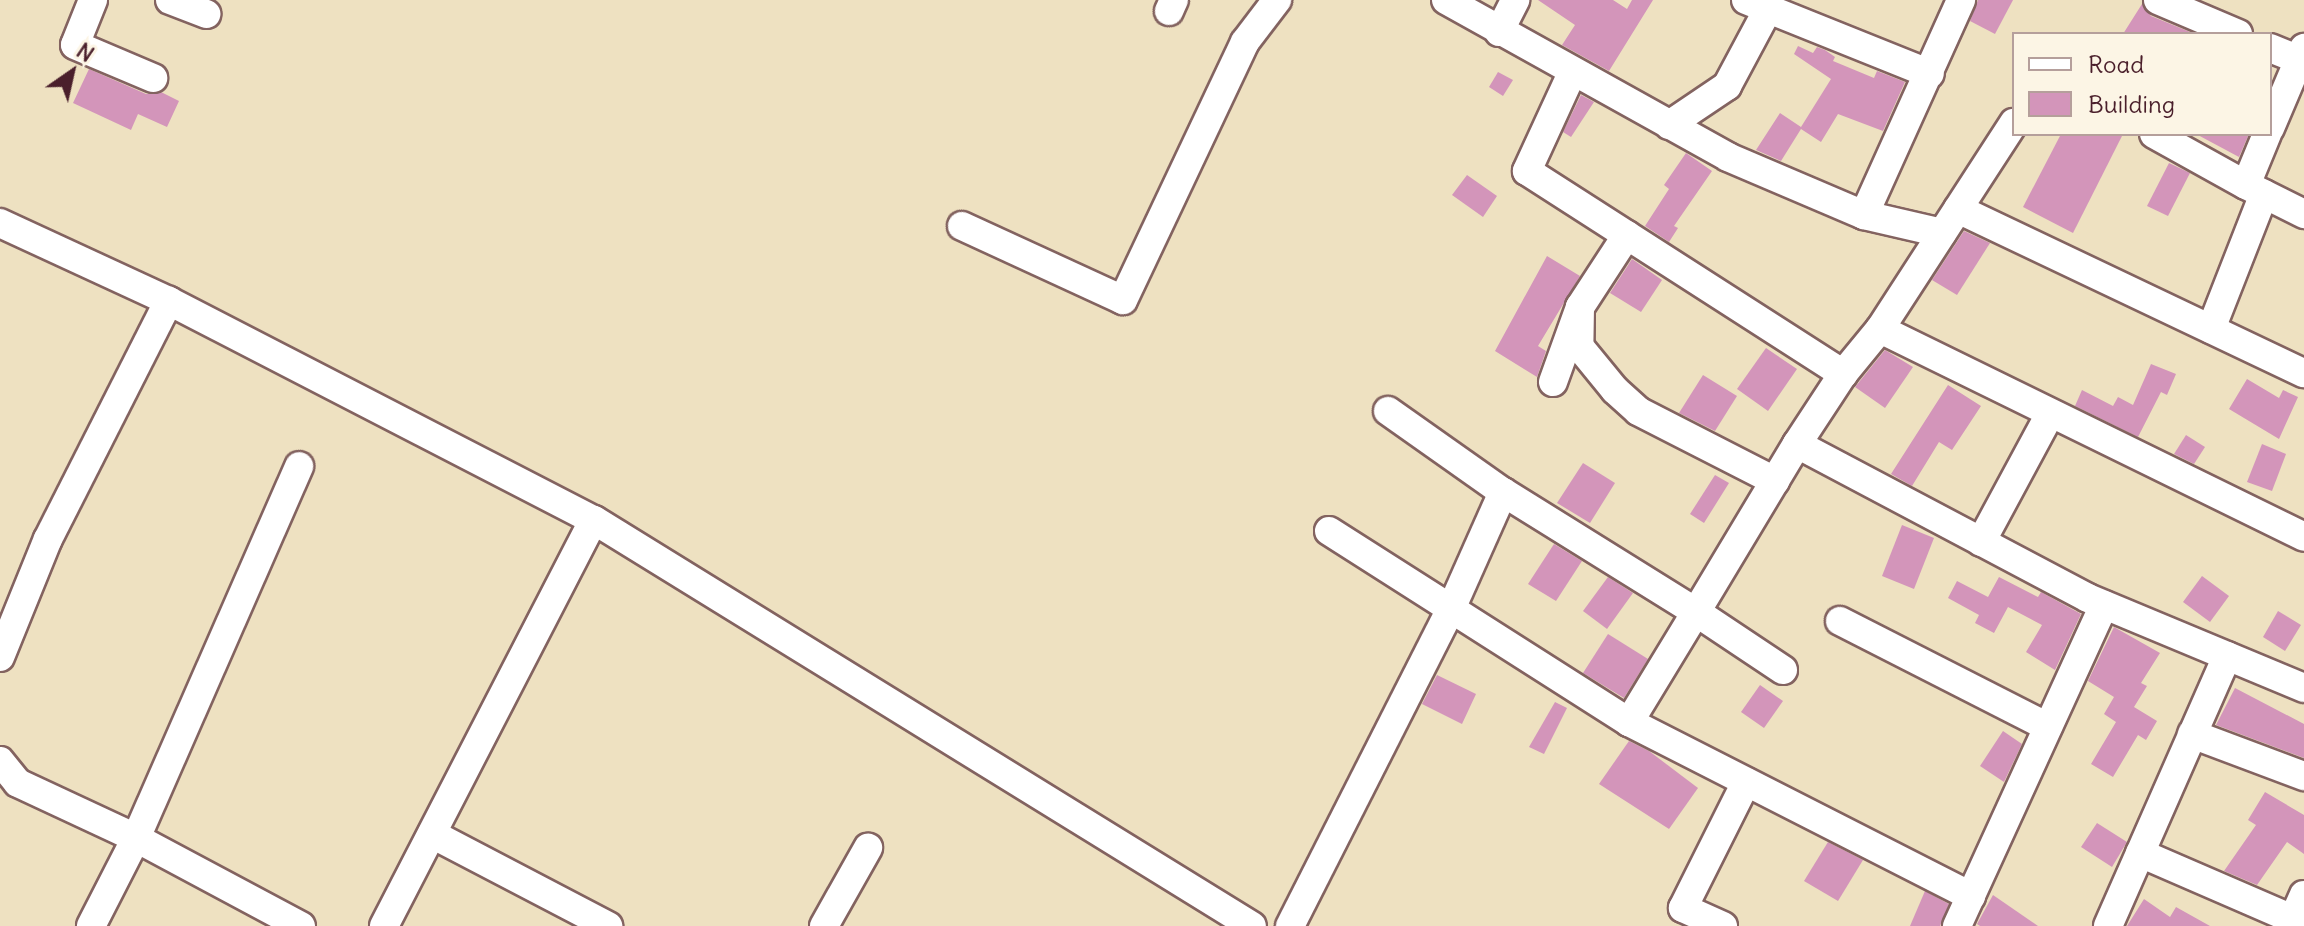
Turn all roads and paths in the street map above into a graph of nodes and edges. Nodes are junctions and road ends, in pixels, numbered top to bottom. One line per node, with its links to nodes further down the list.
1 (93, 0): 16 (street)
2 (170, 0): 9 (street)
3 (1277, 0): 27 (street)
4 (1446, 0): 10 (street)
5 (1515, 0): 10 (street)
6 (1961, 0): 15 (street)
7 (2158, 0): 11 (street)
8 (1756, 5): 15 (street); 18 (street)
9 (206, 14)
10 (1499, 32): 14 (street)
11 (2233, 32)
12 (2272, 49): 13 (street)
13 (2302, 57): 17 (street)
14 (1572, 73): 18 (street); 29 (street)
15 (1930, 74): 25 (street)
16 (153, 78)
17 (2272, 124)
18 (1669, 125): 25 (street)
19 (2012, 126): 23 (street)
20 (2158, 136): 22 (street)
21 (2267, 136): 22 (street)
22 (2255, 190): 24 (street); 33 (street)
23 (1958, 209): 28 (street); 33 (street)
24 (2304, 214)
25 (1864, 215): 28 (street)
26 (0, 223): 30 (street)
27 (962, 226)
28 (1942, 233): 32 (street)
29 (1627, 235): 31 (street); 35 (street)
30 (169, 301): 43 (street); 52 (street)
31 (1580, 307): 36 (street); 41 (street)
32 (1880, 329): 35 (street); 38 (street)
33 (2211, 329): 34 (street)
34 (2304, 373)
35 (1843, 374): 39 (street)
36 (1553, 382)
37 (1388, 411): 42 (street)
38 (2050, 414): 45 (street); 46 (street)
39 (1797, 444): 41 (street); 46 (street)
40 (299, 466): 62 (street)
41 (1775, 481): 49 (street)
42 (1503, 492): 48 (street); 49 (street)
43 (594, 520): 61 (street); 72 (street)
44 (1329, 531): 48 (street)
45 (2304, 537)
46 (1981, 542): 47 (street)
47 (2104, 605): 51 (street); 56 (street)
48 (1451, 609): 55 (street); 73 (street)
49 (1696, 612): 53 (street); 55 (street)
50 (1840, 621): 56 (street)
51 (2227, 656): 54 (street); 57 (street)
52 (0, 657)
53 (1783, 670)
54 (2304, 688)
55 (1629, 722): 60 (street)
56 (2048, 727): 65 (street)
57 (2192, 734): 59 (street); 64 (street)
58 (0, 761): 62 (street)
59 (2304, 776)
60 (1746, 782): 65 (street); 74 (street)
61 (432, 834): 69 (street); 70 (street)
62 (136, 838): 67 (street); 68 (street)
63 (868, 848): 71 (street)
64 (2140, 853): 66 (street); 76 (street)
65 (1971, 896): 75 (street)
66 (2298, 916)
67 (91, 926)
68 (301, 926)
69 (384, 926)
70 (608, 926)
71 (824, 926)
72 (1252, 926)
73 (1290, 926)
74 (1723, 926)
75 (1957, 926)
76 (2108, 926)

